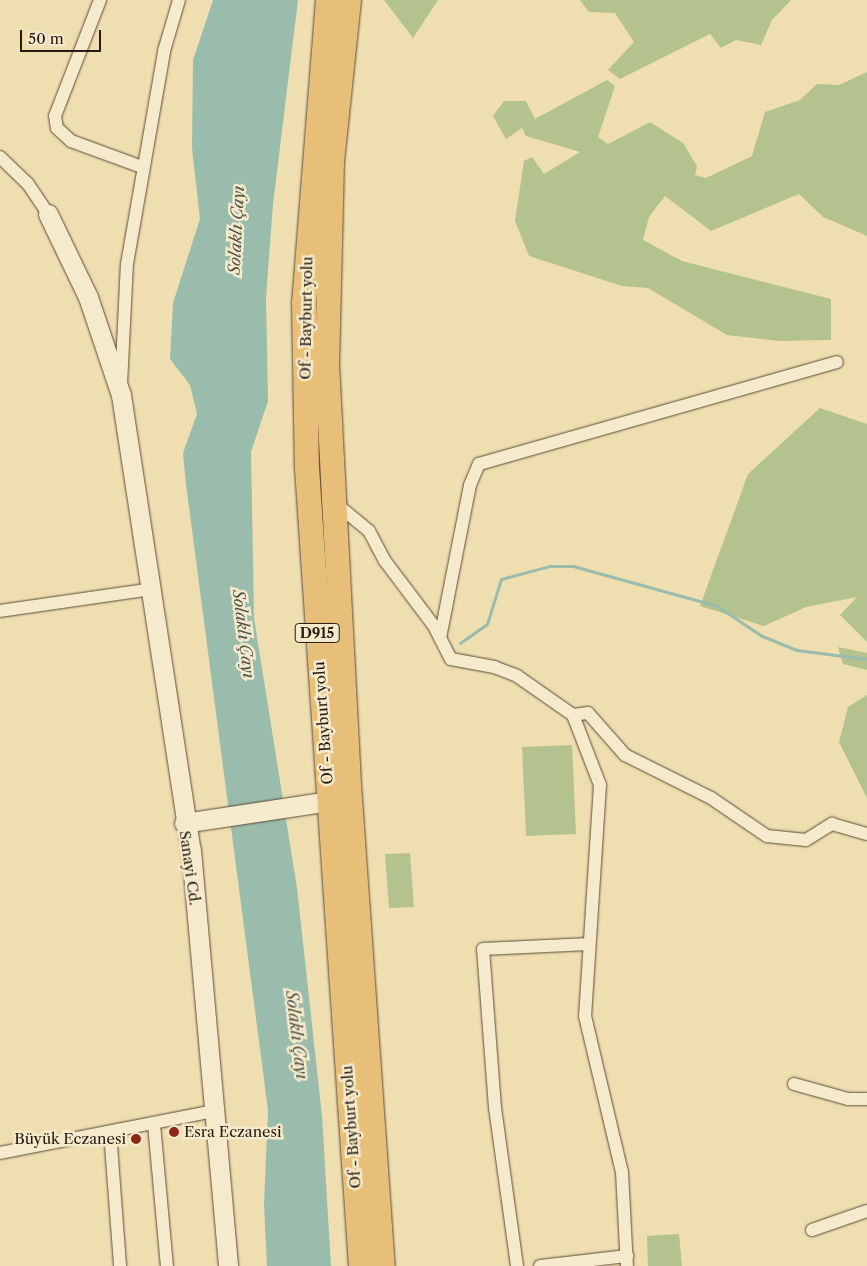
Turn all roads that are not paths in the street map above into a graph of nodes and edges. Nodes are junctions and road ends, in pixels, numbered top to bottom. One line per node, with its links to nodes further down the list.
1 (100, 0): 6 (street)
2 (179, 0): 6 (street)
3 (328, 0): 15 (highway, Of - Bayburt yolu / D915)
4 (349, 0): 10 (highway, Of - Bayburt yolu / D915)
5 (0, 157): 7 (street)
6 (142, 167): 9 (street)
7 (48, 214): 9 (street, Sanayi Cd.)
8 (837, 362): 13 (street)
9 (121, 395): 11 (street, Sanayi Cd.)
10 (334, 502): 13 (street); 15 (highway, Of - Bayburt yolu / D915)
11 (152, 589): 12 (street); 16 (street, Sanayi Cd.)
12 (0, 611)
13 (440, 638): 14 (street)
14 (573, 715): 17 (street); 18 (street)
15 (332, 800): 16 (street); 32 (highway, Of - Bayburt yolu / D915); 33 (highway, Of - Bayburt yolu / D915)
16 (184, 823): 21 (street, Sanayi Cd.)
17 (867, 834)
18 (590, 944): 27 (street); 34 (street)
19 (794, 1084): 20 (street)
20 (867, 1099)
21 (210, 1112): 22 (street); 30 (street, Sanayi Cd.); 31 (street, Sanayi Cd.)
22 (154, 1124): 23 (street); 29 (street)
23 (110, 1132): 24 (street); 28 (street)
24 (0, 1153)
25 (867, 1211): 26 (street)
26 (812, 1230)
27 (627, 1261): 35 (street)
28 (120, 1266)
29 (167, 1266)
30 (218, 1266)
31 (228, 1266)
32 (361, 1266)
33 (383, 1266)
34 (517, 1266)
35 (540, 1266)

